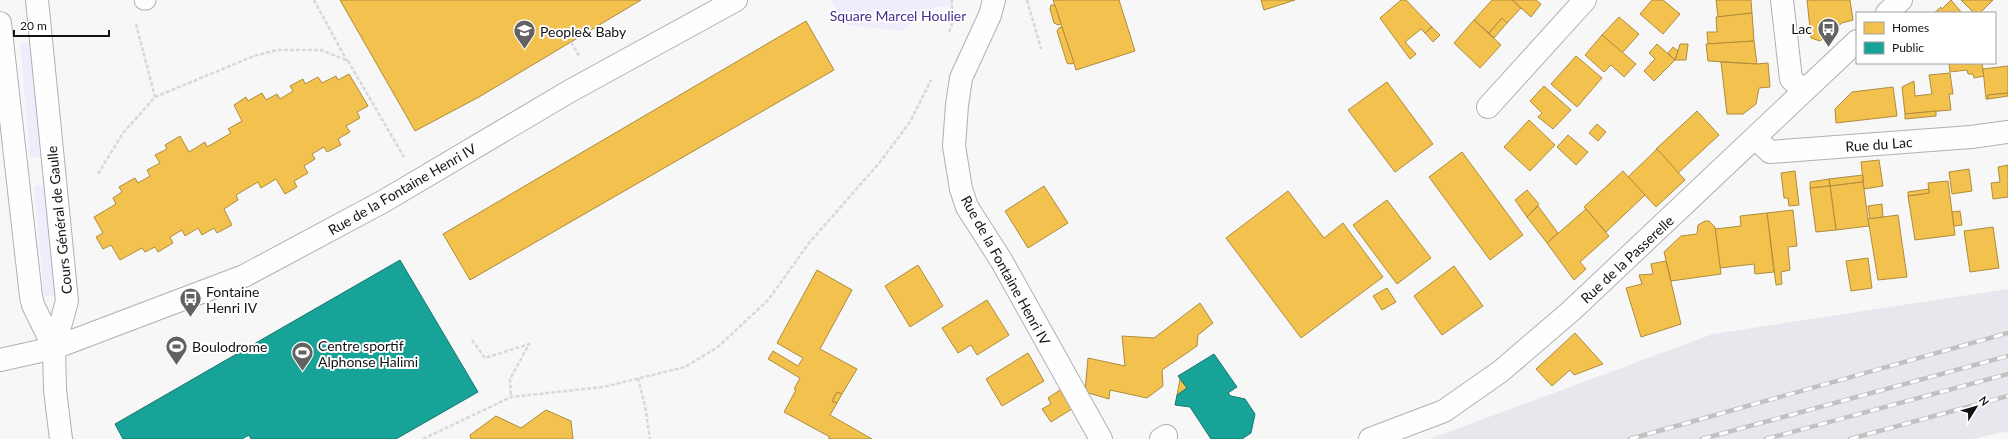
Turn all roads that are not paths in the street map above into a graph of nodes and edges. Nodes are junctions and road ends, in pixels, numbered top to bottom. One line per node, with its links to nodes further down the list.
1 (37, 0): 14 (street, Cours Général de Gaulle)
2 (736, 0): 14 (street, Rue de la Fontaine Henri IV)
3 (994, 0): 17 (street, Rue de la Fontaine Henri IV)
4 (1585, 0): 11 (street)
5 (1782, 0): 10 (street)
6 (1901, 0): 7 (street)
7 (1888, 12)
8 (0, 23): 14 (street)
9 (1856, 42): 10 (street, Rue de la Passerelle)
10 (1804, 91): 13 (street, Rue de la Passerelle)
11 (1488, 107)
12 (2008, 132): 13 (street, Rue du Lac)
13 (1756, 138): 18 (street, Rue de la Passerelle)
14 (54, 348): 15 (street, Rue de la Fontaine Henri IV); 16 (street)
15 (0, 360)
16 (61, 439)
17 (1101, 439)
18 (1370, 439)

